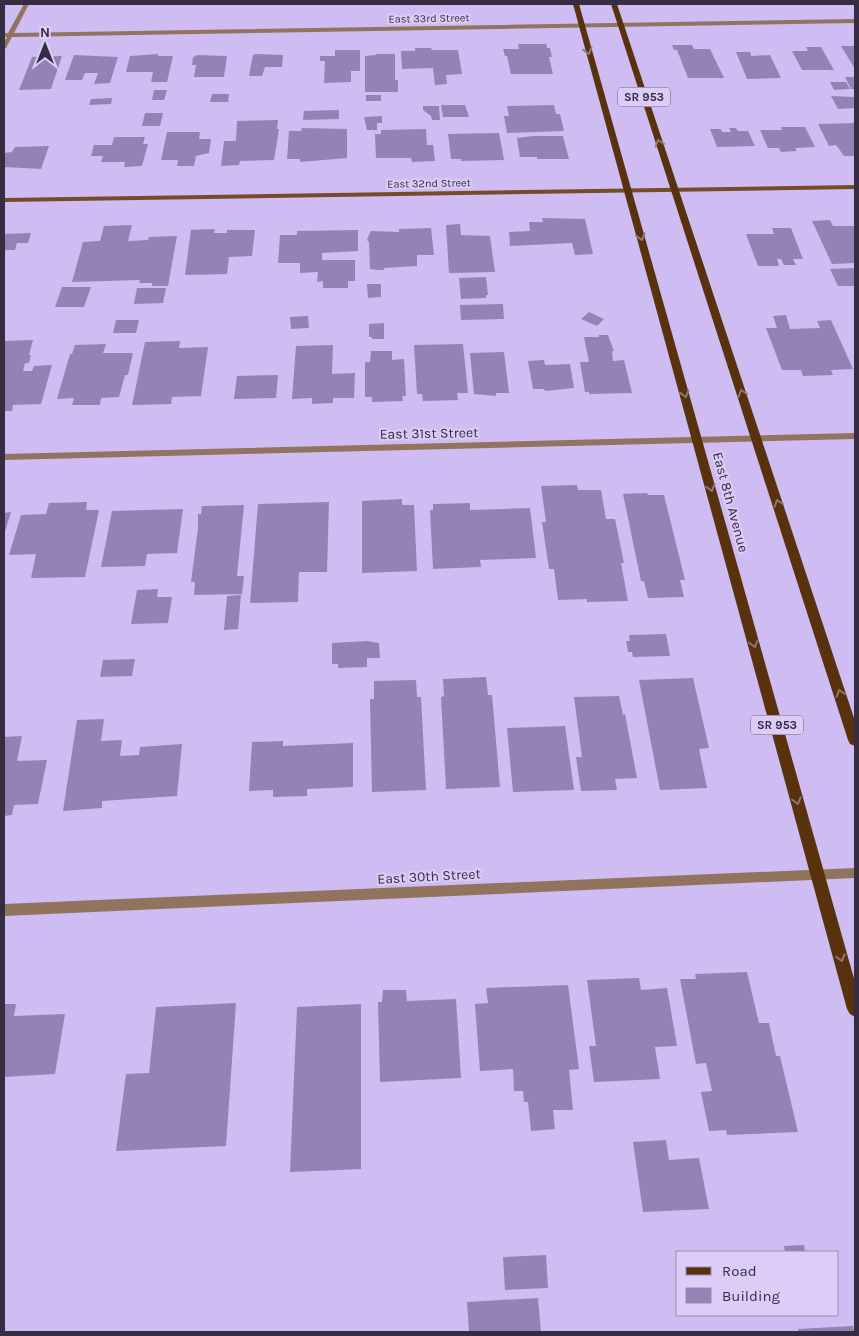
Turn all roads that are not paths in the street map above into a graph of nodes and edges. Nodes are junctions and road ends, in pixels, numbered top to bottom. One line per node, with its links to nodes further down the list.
1 (26, 4): 7 (street)
2 (576, 4): 6 (main road, East 8th Avenue / SR 953)
3 (614, 4): 5 (main road, SR 953)
4 (855, 21): 5 (street, East 33rd Street)
5 (619, 24): 6 (street, East 33rd Street); 10 (main road, SR 953, one-way to 5)
6 (580, 25): 7 (street, East 33rd Street); 11 (main road, East 8th Avenue / SR 953, one-way to 11)
7 (7, 35): 8 (street)
8 (4, 47)
9 (855, 186): 10 (street, East 32nd Street)
10 (675, 189): 11 (street, East 32nd Street); 14 (main road, SR 953, one-way to 10)
11 (627, 190): 12 (street, East 32nd Street); 15 (main road, East 8th Avenue / SR 953, one-way to 15)
12 (4, 200)
13 (855, 436): 14 (street, East 31st Street)
14 (757, 439): 15 (street, East 31st Street); 17 (main road, SR 953, one-way to 14)
15 (698, 441): 16 (street, East 31st Street); 19 (main road, East 8th Avenue / SR 953, one-way to 19)
16 (4, 457)
17 (855, 740)
18 (855, 873): 19 (street, East 30th Street)
19 (817, 874): 20 (street, East 30th Street); 21 (main road, East 8th Avenue / SR 953, one-way to 21)
20 (4, 910)
21 (855, 1009)

